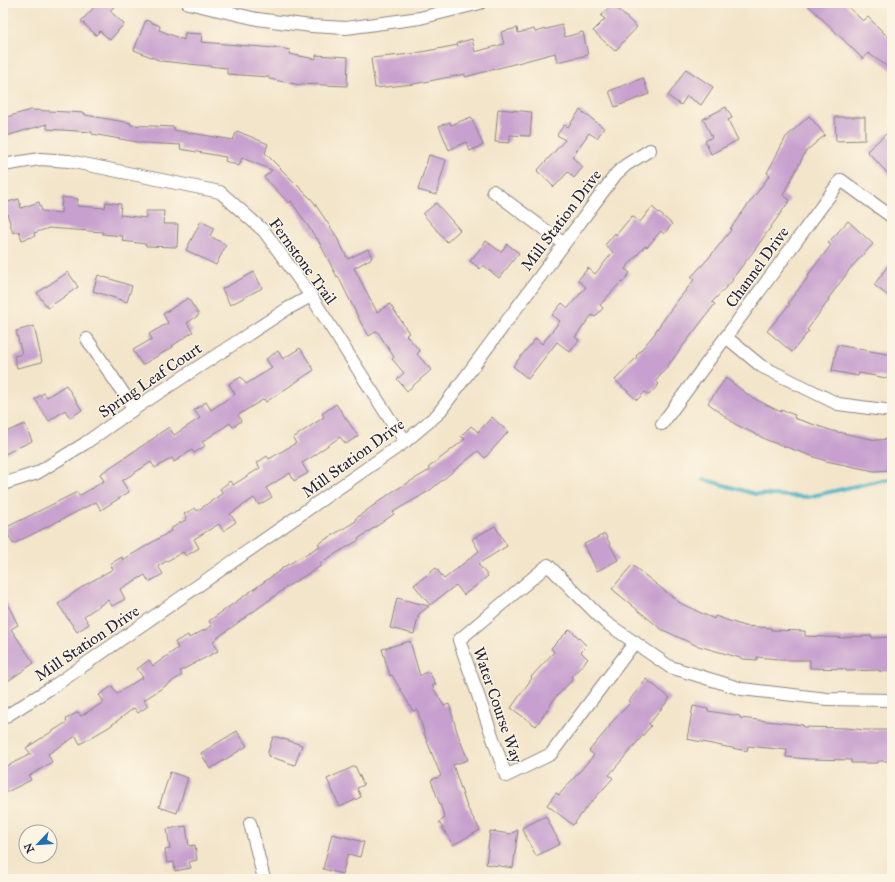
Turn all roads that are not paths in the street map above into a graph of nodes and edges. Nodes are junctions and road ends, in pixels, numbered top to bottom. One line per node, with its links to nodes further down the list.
1 (188, 3): 2 (street)
2 (480, 3)
3 (650, 150): 7 (street, Mill Station Drive)
4 (3, 165): 8 (street, Fernstone Trail)
5 (493, 191): 7 (street)
6 (892, 217): 9 (street, Channel Drive)
7 (564, 243): 14 (street, Mill Station Drive)
8 (311, 296): 11 (street, Spring Leaf Court); 14 (street, Fernstone Trail)
9 (726, 337): 12 (street); 13 (street, Channel Drive)
10 (87, 339): 11 (street)
11 (134, 409): 15 (street, Spring Leaf Court)
12 (892, 411)
13 (662, 424)
14 (406, 441): 18 (street, Mill Station Drive)
15 (3, 484)
16 (635, 642): 16 (street, Water Course Way); 17 (street, Water Course Way)
17 (892, 700)
18 (3, 718)
19 (250, 823): 20 (street)
20 (264, 879)

